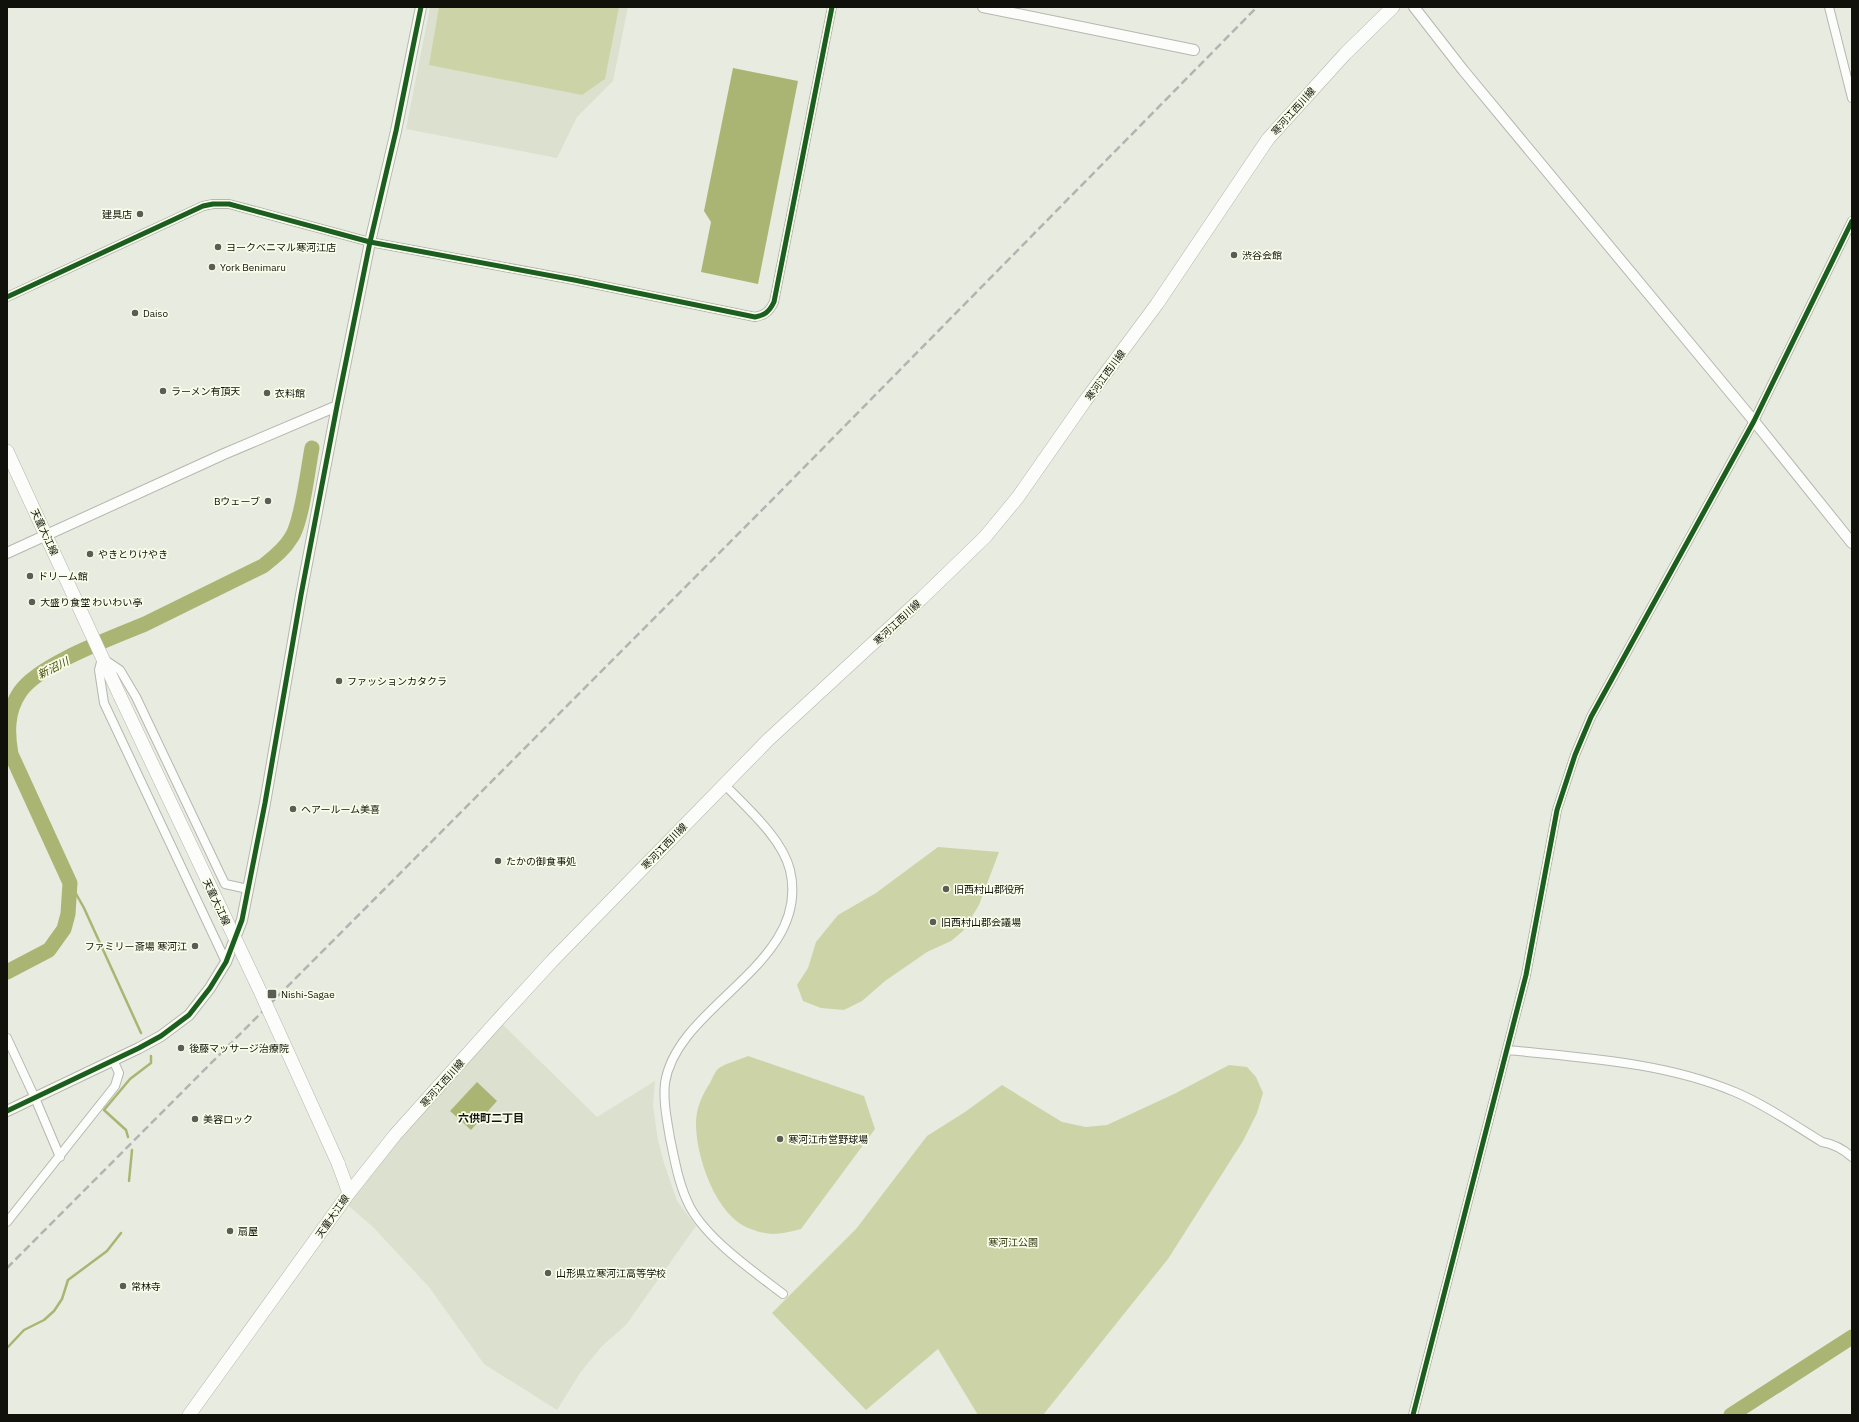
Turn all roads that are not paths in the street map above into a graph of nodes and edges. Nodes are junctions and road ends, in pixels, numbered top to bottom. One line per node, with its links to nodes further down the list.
1 (421, 7): 10 (street)
2 (832, 7): 10 (street)
3 (983, 7): 7 (street)
4 (1393, 7): 19 (main road, 寒河江西川線)
5 (1414, 7): 13 (street)
6 (1829, 7): 8 (street)
7 (1194, 50)
8 (1852, 98)
9 (1852, 221): 13 (street)
10 (370, 242): 11 (street); 12 (street)
11 (7, 297)
12 (337, 406): 15 (street); 20 (street)
13 (1754, 421): 16 (street); 23 (street)
14 (7, 451): 15 (main road, 天童大江線)
15 (47, 536): 17 (street); 18 (main road, 天童大江線)
16 (1852, 543)
17 (7, 553)
18 (101, 655): 20 (street); 21 (street); 29 (main road, 天童大江線, bridge)
19 (724, 784): 29 (main road, 寒河江西川線); 31 (street)
20 (248, 889): 21 (street)
21 (226, 962): 24 (street)
22 (7, 1038): 25 (street)
23 (1508, 1050): 28 (street); 33 (street)
24 (113, 1060): 25 (street); 27 (street)
25 (35, 1098): 26 (street); 27 (street)
26 (7, 1111)
27 (60, 1157): 30 (street)
28 (1852, 1157)
29 (349, 1193): 32 (main road, 天童大江線)
30 (7, 1222)
31 (782, 1294)
32 (188, 1415)
33 (1413, 1415)

